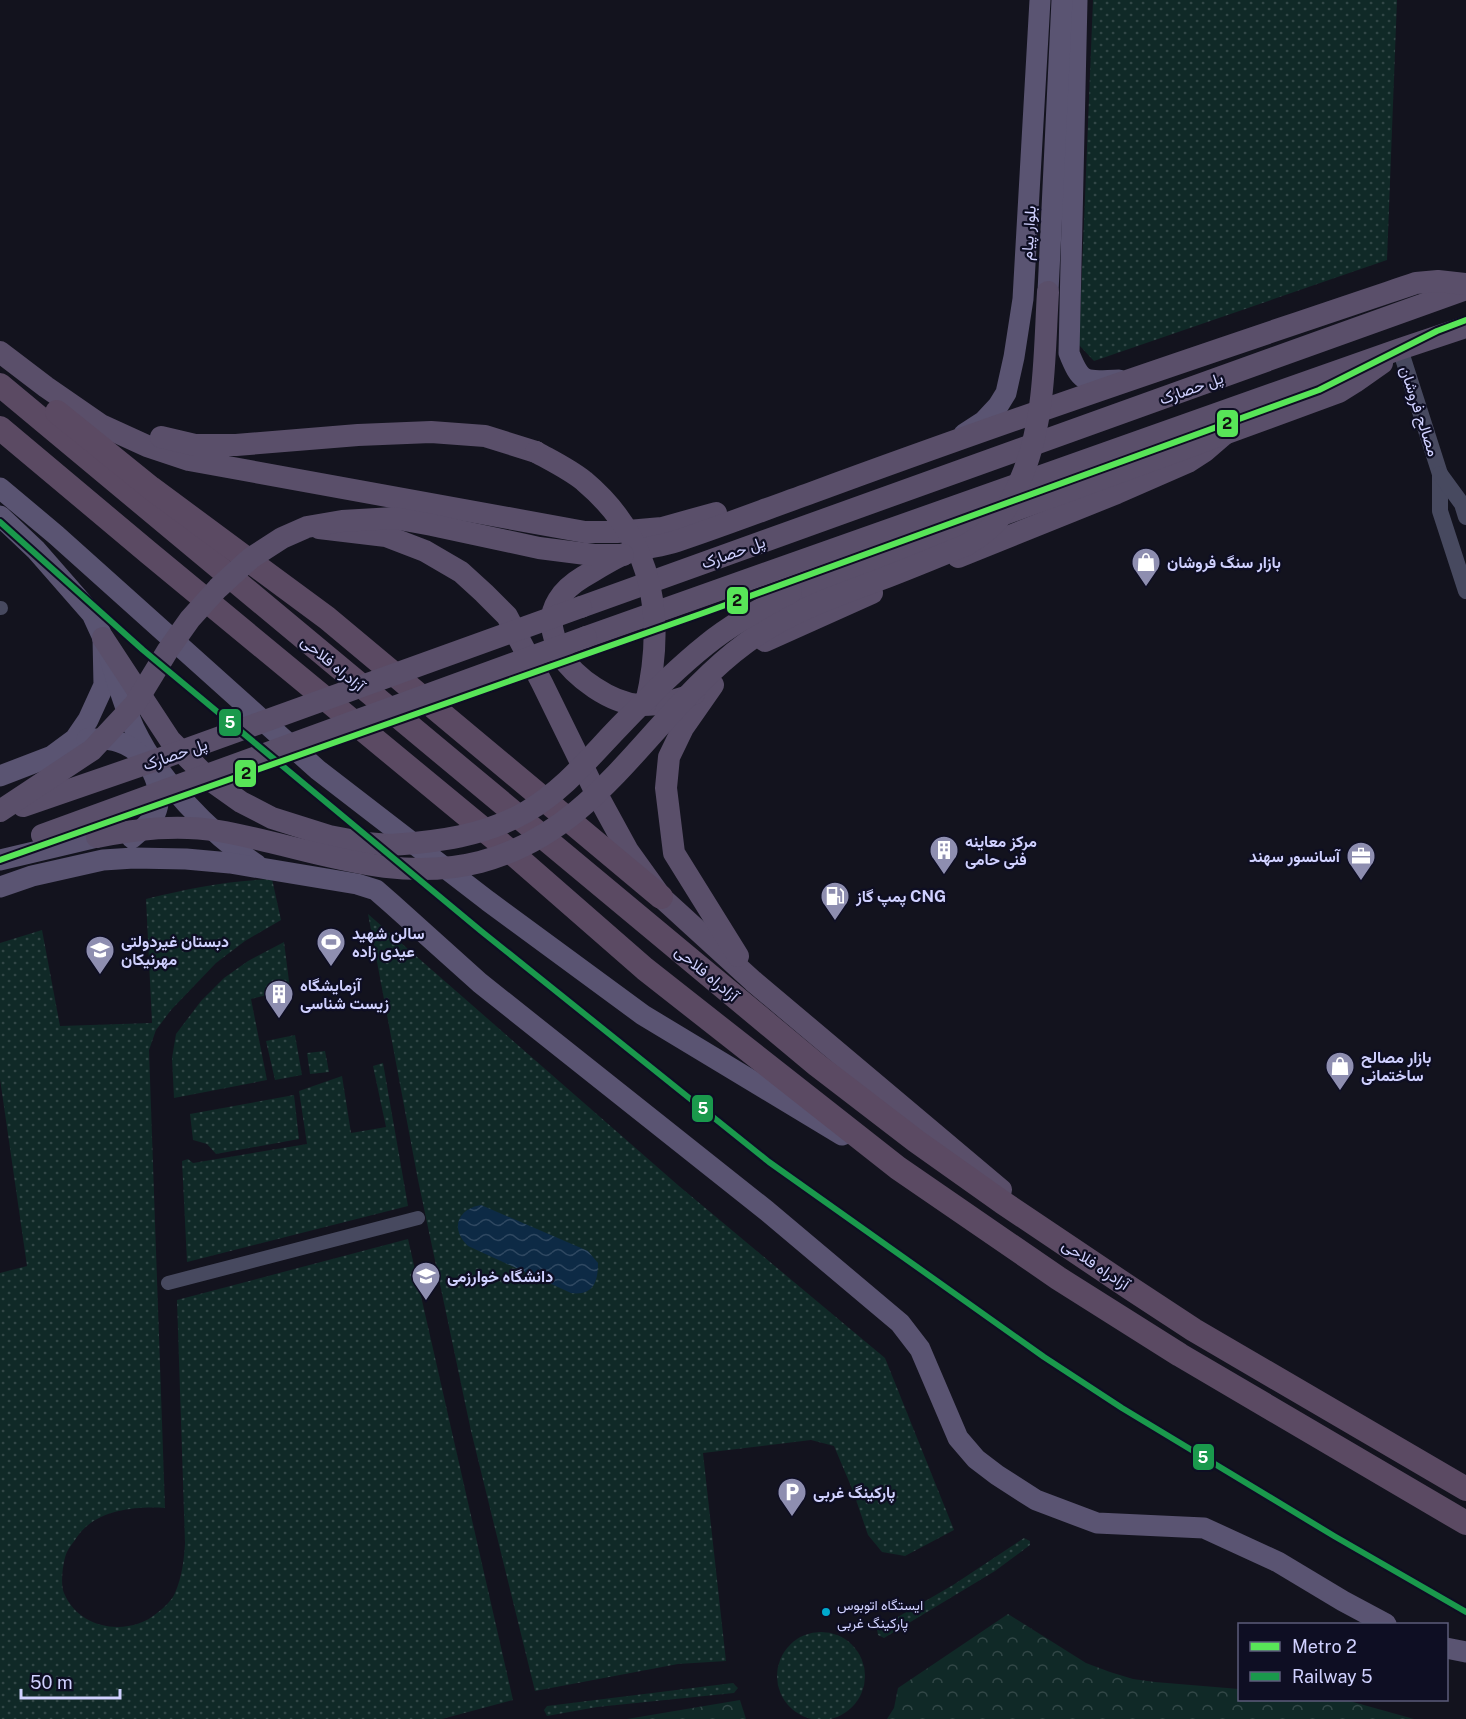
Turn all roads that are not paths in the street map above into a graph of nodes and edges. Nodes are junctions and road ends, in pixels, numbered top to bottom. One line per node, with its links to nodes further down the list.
1 (1040, 0): 7 (main road, بلوار پیام)
2 (1062, 0): 6 (main road)
3 (1077, 0): 8 (main road)
4 (1466, 284): 15 (highway)
5 (1466, 288): 34 (highway, پل حصارک, bridge)
6 (1048, 292): 32 (highway, bridge)
7 (1023, 299): 8 (main road); 13 (main road, بلوار پیام)
8 (1070, 306): 12 (main road)
9 (1466, 327): 10 (highway, پل حصارک)
10 (1400, 349): 19 (highway); 21 (street, مصالح فروشان); 35 (highway, پل حصارک, bridge)
11 (0, 352): 17 (highway)
12 (1069, 353): 13 (main road); 15 (main road)
13 (1014, 357): 20 (main road, بلوار پیام)
14 (0, 367): 42 (highway)
15 (1128, 379): 20 (highway)
16 (0, 385): 46 (highway, آزادراه فلاحی)
17 (101, 425): 23 (highway); 32 (highway, bridge)
18 (0, 428): 44 (highway, آزادراه فلاحی)
19 (1227, 432): 29 (highway, bridge); 30 (highway)
20 (955, 440): 23 (highway)
21 (1440, 474): 25 (street); 28 (street)
22 (0, 488): 44 (main road)
23 (759, 512): 27 (highway)
24 (0, 516): 29 (main road)
25 (1466, 517)
26 (307, 527): 27 (highway, bridge); 34 (highway, bridge); 42 (highway)
27 (623, 555): 30 (highway)
28 (1466, 591)
29 (103, 638): 31 (main road); 40 (main road)
30 (710, 688): 43 (highway)
31 (75, 740): 33 (main road); 39 (main road)
32 (621, 769): 36 (highway, bridge)
33 (0, 776)
34 (0, 812)
35 (42, 835): 37 (main road)
36 (97, 837): 38 (main road)
37 (0, 850)
38 (0, 860)
39 (103, 860): 40 (main road); 41 (main road)
40 (261, 868): 50 (main road)
41 (0, 887)
42 (661, 897): 43 (highway)
43 (753, 981): 46 (highway)
44 (898, 1168): 49 (highway, آزادراه فلاحی)
45 (418, 1218): 47 (street)
46 (1064, 1243): 48 (highway, آزادراه فلاحی)
47 (168, 1283)
48 (1466, 1490)
49 (1466, 1523)
50 (1384, 1623)
51 (1448, 1648): 52 (main road)
52 (1466, 1652)

